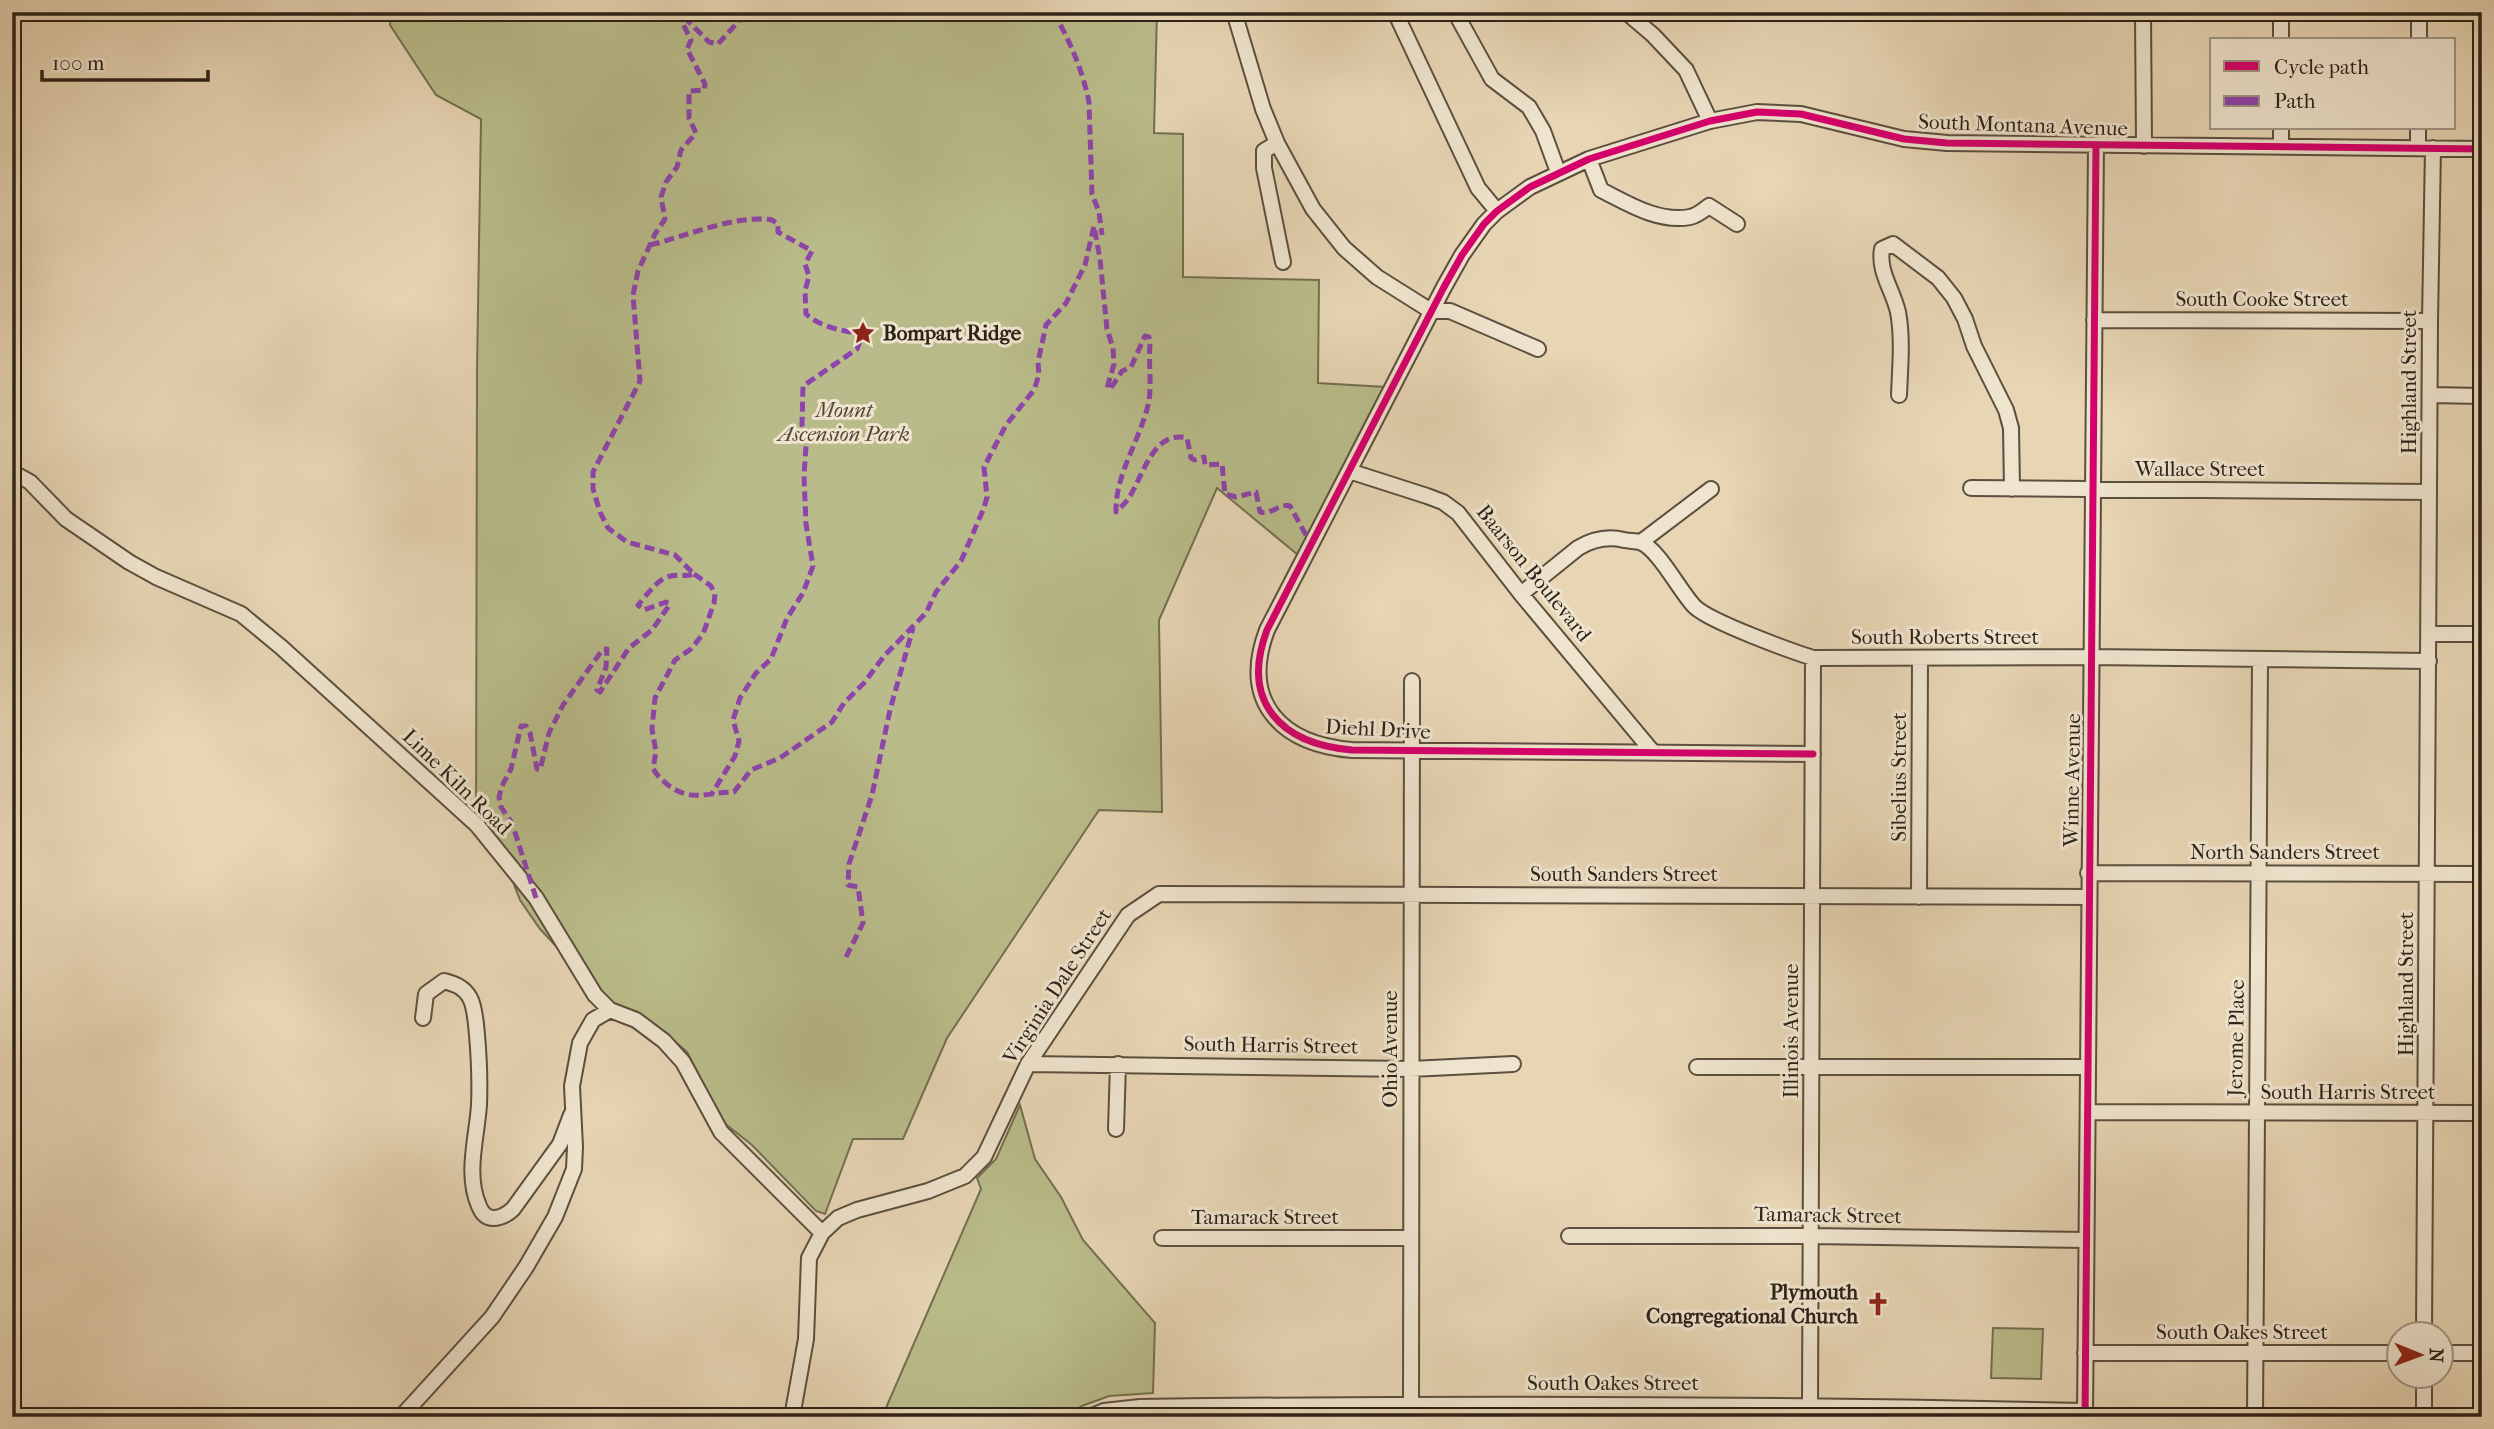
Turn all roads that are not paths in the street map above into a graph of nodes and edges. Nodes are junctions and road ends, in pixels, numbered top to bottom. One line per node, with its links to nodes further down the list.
1 (1234, 12): 13 (street)
2 (1395, 12): 22 (street)
3 (1455, 12): 21 (street)
4 (1626, 12): 10 (street)
5 (2143, 12): 15 (street)
6 (2281, 12): 8 (street)
7 (2419, 12): 9 (street)
8 (2281, 38)
9 (2419, 38)
10 (1710, 121): 14 (street, South Montana Avenue); 20 (street, South Montana Avenue)
11 (2281, 130): 16 (street)
12 (2418, 130): 17 (street)
13 (1277, 143): 24 (street); 25 (street)
14 (2096, 145): 15 (street, South Montana Avenue); 26 (street, Winne Avenue)
15 (2144, 146): 16 (street, South Montana Avenue)
16 (2281, 147): 17 (street, South Montana Avenue)
17 (2418, 148): 18 (street, South Montana Avenue)
18 (2433, 148): 19 (street, South Montana Avenue); 27 (street, Highland Street)
19 (2482, 149)
20 (1589, 159): 21 (street, South Montana Avenue); 23 (street)
21 (1558, 172): 22 (street, South Montana Avenue)
22 (1497, 211): 25 (street, South Montana Avenue)
23 (1737, 224)
24 (1283, 262)
25 (1431, 311): 28 (street); 32 (street, Diehl Drive)
26 (2094, 320): 27 (street, South Cooke Street); 37 (street, Winne Avenue)
27 (2430, 321): 30 (street, Highland Street)
28 (1538, 349)
29 (1899, 395): 36 (street)
30 (2430, 395): 31 (street); 38 (street, Highland Street)
31 (2482, 396)
32 (1349, 471): 40 (street, Baarson Boulevard); 49 (street, Diehl Drive)
33 (12, 472): 61 (street, Lime Kiln Road)
34 (1971, 488): 36 (street, Wallace Street)
35 (1711, 489): 39 (street)
36 (2012, 489): 37 (street, Wallace Street)
37 (2094, 489): 38 (street, Wallace Street); 43 (street, Winne Avenue)
38 (2429, 492): 41 (street, Highland Street)
39 (1641, 542): 40 (street); 44 (street, South Roberts Street)
40 (1521, 594): 50 (street, Baarson Boulevard)
41 (2430, 634): 42 (street); 47 (street, Highland Street)
42 (2482, 634)
43 (2091, 657): 45 (street, South Roberts Street); 46 (street, South Roberts Street); 52 (street, Winne Avenue)
44 (1813, 658): 45 (street, South Roberts Street); 51 (street, Illinois Avenue)
45 (1920, 659): 59 (street, Sibelius Street)
46 (2260, 661): 47 (street, South Roberts Street); 53 (street, Jerome Place)
47 (2429, 662): 54 (street, Highland Street)
48 (1412, 681): 49 (street, Ohio Avenue)
49 (1412, 749): 50 (street, Diehl Drive); 57 (street, Ohio Avenue)
50 (1652, 751): 51 (street, Diehl Drive)
51 (1813, 754): 58 (street, Illinois Avenue)
52 (2088, 873): 53 (street, North Sanders Street); 60 (street, Winne Avenue)
53 (2259, 873): 54 (street, North Sanders Street); 72 (street, Jerome Place)
54 (2428, 873): 55 (street, North Sanders Street); 73 (street, Highland Street)
55 (2482, 874)
56 (1159, 894): 57 (street, South Sanders Street); 63 (street, Virginia Dale Street)
57 (1411, 894): 58 (street, South Sanders Street); 69 (street, Ohio Avenue)
58 (1812, 896): 59 (street, South Sanders Street); 66 (street, Illinois Avenue)
59 (1919, 897): 60 (street, South Sanders Street)
60 (2088, 897): 68 (street, Winne Avenue)
61 (610, 1010): 70 (street); 76 (street, Lime Kiln Road)
62 (423, 1018): 70 (street)
63 (1028, 1063): 64 (street, South Harris Street); 76 (street, Virginia Dale Street)
64 (1118, 1064): 69 (street, South Harris Street); 75 (street)
65 (1513, 1064): 69 (street, South Harris Street)
66 (1811, 1066): 67 (street); 68 (street); 78 (street, Illinois Avenue)
67 (1697, 1067)
68 (2087, 1067): 71 (street, Winne Avenue)
69 (1411, 1069): 80 (street, Ohio Avenue)
70 (573, 1110): 92 (street)
71 (2088, 1112): 72 (street, South Harris Street); 81 (street, Winne Avenue)
72 (2256, 1113): 73 (street, South Harris Street); 84 (street, Jerome Place)
73 (2426, 1113): 74 (street, South Harris Street); 82 (street, Highland Street)
74 (2482, 1113)
75 (1116, 1129)
76 (822, 1233): 93 (street)
77 (1569, 1236): 78 (street, Tamarack Street)
78 (1811, 1236): 81 (street, Tamarack Street); 89 (street, Illinois Avenue)
79 (1162, 1238): 80 (street, Tamarack Street)
80 (1411, 1238): 90 (street, Ohio Avenue)
81 (2086, 1240): 83 (street, Winne Avenue)
82 (2424, 1320)
83 (2085, 1353): 84 (street, South Oakes Street); 91 (street, Winne Avenue)
84 (2256, 1353): 85 (street, South Oakes Street); 95 (street, Jerome Place)
85 (2386, 1353)
86 (2456, 1353): 87 (street)
87 (2482, 1353)
88 (2424, 1390): 96 (street)
89 (1810, 1406): 90 (street, South Oakes Street); 91 (street, South Oakes Street)
90 (1411, 1410): 94 (street, South Oakes Street)
91 (2085, 1414)
92 (401, 1417)
93 (792, 1417)
94 (1089, 1417)
95 (2255, 1417)
96 (2424, 1417)

